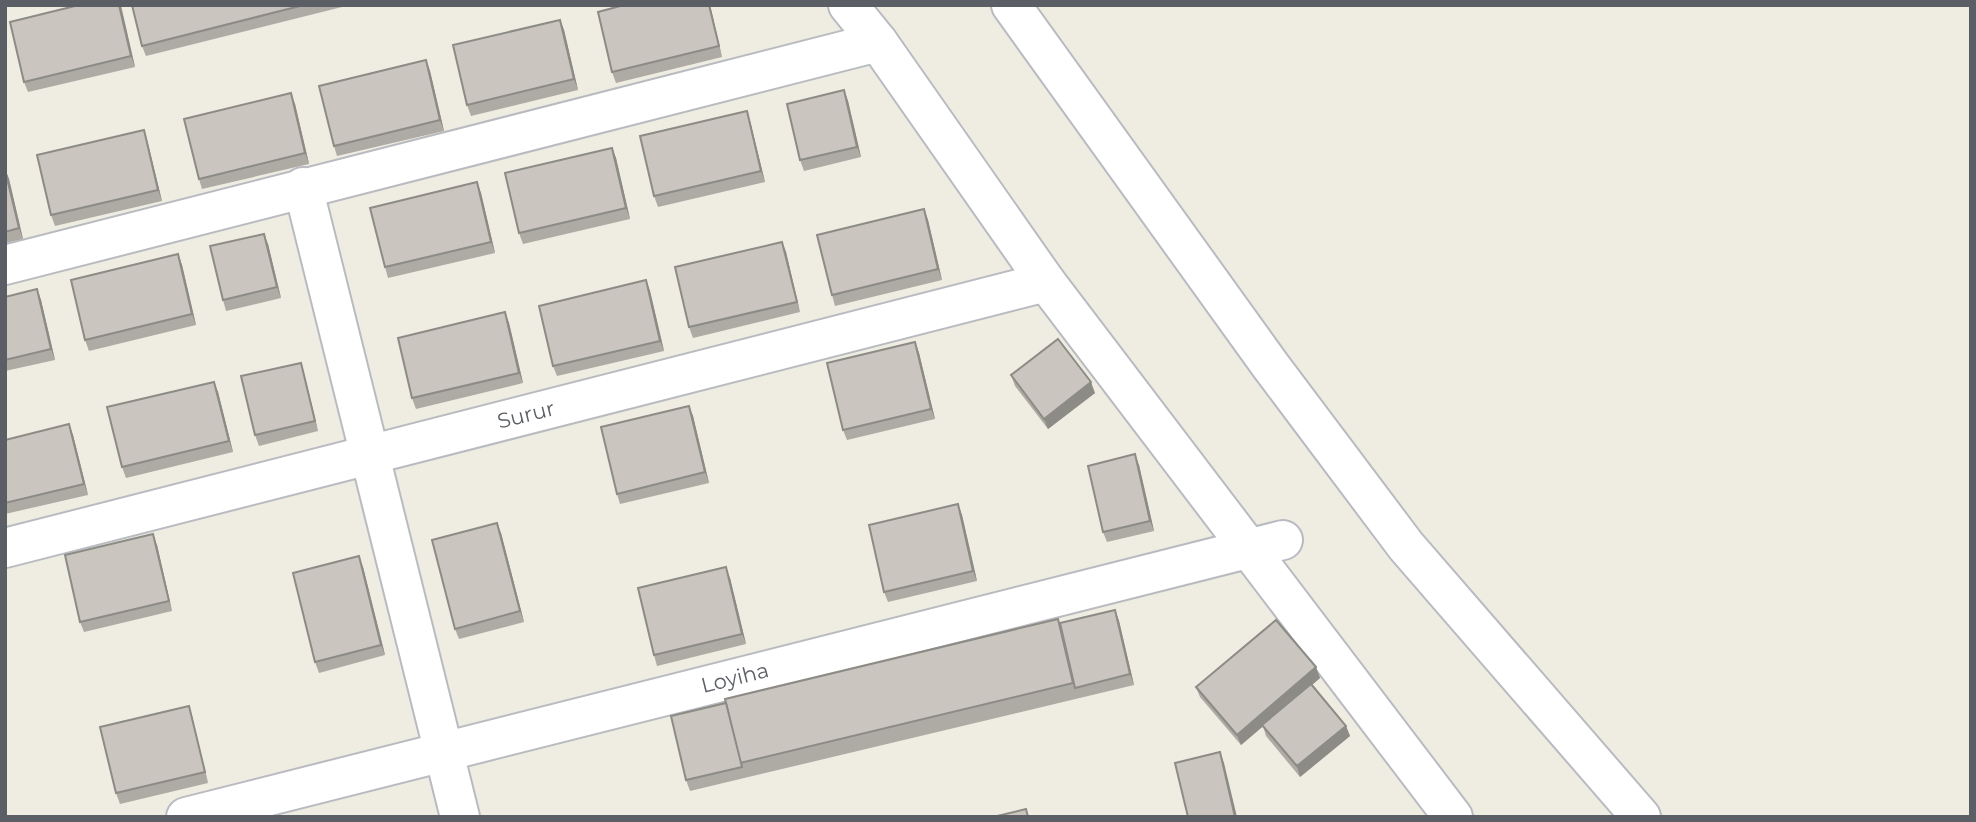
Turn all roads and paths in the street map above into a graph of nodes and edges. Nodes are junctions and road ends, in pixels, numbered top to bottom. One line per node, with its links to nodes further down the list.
1 (848, 5): 3 (street)
2 (1011, 5): 14 (street)
3 (878, 42): 4 (street); 6 (street)
4 (303, 187): 5 (street); 7 (street)
5 (5, 265)
6 (1046, 282): 7 (street, Surur); 8 (street)
7 (370, 455): 9 (street, Surur); 10 (street)
8 (1265, 544): 10 (street, Loyiha); 11 (street)
9 (5, 548)
10 (444, 752): 12 (street, Loyiha); 13 (street)
11 (1449, 816)
12 (186, 817)
13 (460, 817)
14 (1641, 817)

